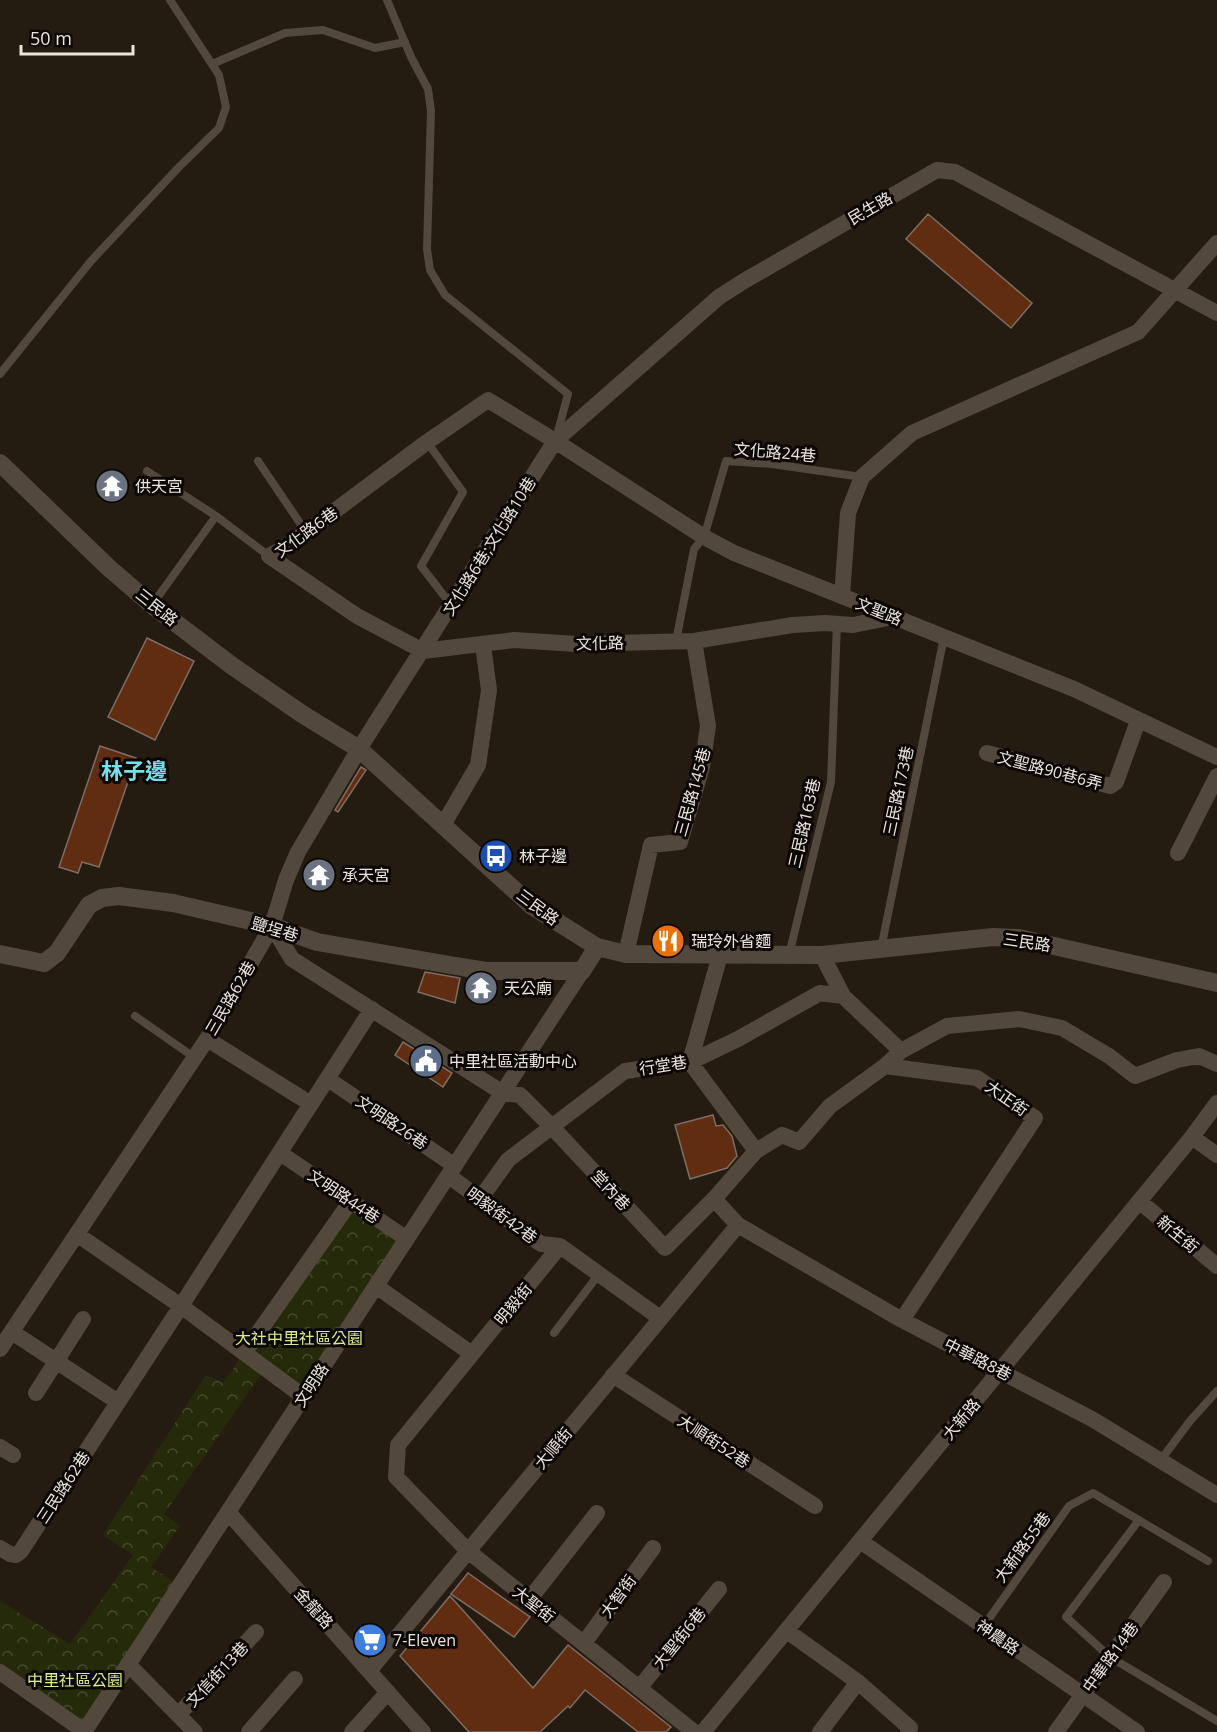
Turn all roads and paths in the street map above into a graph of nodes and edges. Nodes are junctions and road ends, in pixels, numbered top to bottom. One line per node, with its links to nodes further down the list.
1 (170, 0): 4 (lane)
2 (387, 0): 3 (lane)
3 (405, 42): 4 (lane); 9 (lane)
4 (212, 64): 8 (lane)
5 (1217, 243): 6 (street)
6 (1176, 290): 7 (street, 民生路); 9 (street, 民生路); 14 (street)
7 (1217, 313)
8 (0, 374)
9 (555, 441): 10 (street, 文化路6巷); 17 (street, 文聖路); 21 (street, 文化路6巷;文化路10巷)
10 (427, 442): 16 (street, 文化路6巷); 21 (lane)
11 (258, 461): 16 (lane)
12 (0, 463): 20 (main road, 三民路)
13 (147, 471): 15 (lane)
14 (862, 477): 17 (lane, 文化路24巷); 19 (street)
15 (216, 516): 18 (lane); 20 (lane)
16 (306, 532): 18 (street, 文化路6巷)
17 (704, 537): 19 (street, 文聖路); 26 (lane)
18 (269, 556): 28 (street, 文化路6巷)
19 (842, 596): 22 (street, 文聖路)
20 (152, 605): 30 (main road, 三民路)
21 (452, 606): 28 (street, 文化路6巷;文化路10巷)
22 (893, 617): 23 (street, 文化路); 24 (street, 文聖路)
23 (837, 624): 25 (street, 文化路); 42 (lane, 三民路163巷)
24 (944, 637): 29 (street, 文聖路); 38 (lane, 三民路173巷)
25 (694, 640): 26 (street, 文化路); 40 (street, 三民路145巷)
26 (676, 641): 27 (street, 文化路)
27 (483, 645): 28 (street, 文化路); 34 (street)
28 (423, 651): 30 (street)
29 (1138, 721): 31 (street, 文聖路90巷6弄); 32 (street, 文聖路)
30 (359, 749): 34 (main road, 三民路); 36 (street, 三民路62巷)
31 (987, 753)
32 (1217, 757)
33 (1217, 776): 35 (street)
34 (443, 825): 37 (main road, 三民路)
35 (1178, 853)
36 (272, 926): 39 (main road, 鹽埕巷); 44 (main road, 鹽埕巷); 47 (street, 堂內巷); 49 (street, 三民路62巷)
37 (597, 947): 40 (main road, 三民路); 44 (main road, 文明路)
38 (880, 950): 43 (main road, 三民路); 45 (main road, 三民路)
39 (0, 954)
40 (626, 954): 41 (main road, 三民路)
41 (720, 955): 42 (main road, 三民路); 52 (street)
42 (789, 955): 43 (main road, 三民路)
43 (822, 955): 46 (street)
44 (582, 971): 56 (street, 文明路)
45 (1217, 983)
46 (843, 996): 50 (street); 52 (street, 行堂巷)
47 (372, 1009): 55 (street, 三民路62巷); 56 (street, 堂內巷)
48 (135, 1016): 51 (lane)
49 (207, 1039): 51 (street, 三民路62巷); 58 (street)
50 (901, 1051): 53 (street); 54 (street)
51 (195, 1058): 70 (street, 三民路62巷)
52 (690, 1062): 59 (street, 行堂巷); 61 (street)
53 (1217, 1064)
54 (885, 1066): 61 (street); 79 (street, 大正街)
55 (328, 1079): 58 (street, 三民路62巷); 64 (street, 文明路26巷)
56 (503, 1092): 59 (street, 堂內巷); 64 (street, 文明路)
57 (1217, 1103): 60 (street, 大新路)
58 (311, 1104): 62 (street, 三民路62巷)
59 (552, 1127): 65 (street, 行堂巷); 66 (street, 堂內巷)
60 (1192, 1137): 63 (street); 68 (street, 大新路)
61 (756, 1151): 66 (street)
62 (280, 1153): 67 (street, 文明路44巷); 76 (street, 三民路62巷)
63 (1217, 1155)
64 (452, 1171): 65 (street, 明毅街42巷); 71 (street, 文明路)
65 (480, 1199): 72 (street, 明毅街42巷)
66 (714, 1199): 69 (street, 中華路8巷)
67 (351, 1201): 71 (street, 文明路44巷); 83 (street)
68 (1139, 1201): 73 (street, 新生街); 86 (street, 大新路)
69 (738, 1225): 77 (street, 大順街); 79 (street, 中華路8巷)
70 (78, 1235): 76 (street); 80 (street, 三民路62巷)
71 (407, 1239): 75 (street, 文明路)
72 (560, 1246): 74 (street); 84 (street, 明毅街)
73 (1217, 1266)
74 (598, 1274): 77 (street); 81 (lane)
75 (376, 1286): 84 (street); 90 (street, 文明路)
76 (181, 1306): 83 (street); 91 (street, 三民路62巷)
77 (660, 1318): 87 (street, 大順街)
78 (83, 1319): 85 (street)
79 (903, 1320): 86 (street, 中華路8巷)
80 (12, 1332): 82 (street, 三民路62巷); 85 (street)
81 (554, 1333)
82 (0, 1349)
83 (244, 1353): 90 (street)
84 (472, 1354): 92 (street, 明毅街)
85 (56, 1360): 89 (street); 91 (street)
86 (1001, 1370): 93 (street, 中華路8巷); 99 (street, 大新路)
87 (613, 1375): 95 (street, 大順街52巷); 102 (street, 大順街)
88 (1217, 1391): 93 (lane)
89 (36, 1393)
90 (304, 1397): 96 (street, 文明路)
91 (118, 1402): 100 (street, 三民路62巷)
92 (397, 1461): 102 (street, 大聖街)
93 (1159, 1461): 94 (street, 中華路8巷)
94 (1217, 1495)
95 (815, 1506)
96 (228, 1512): 112 (street, 文明路); 113 (street, 金龍路)
97 (597, 1513): 106 (street)
98 (1139, 1520): 103 (lane); 107 (lane, 大新路55巷); 111 (lane)
99 (861, 1541): 107 (street, 神農路); 108 (street, 大新路)
100 (0, 1548)
101 (653, 1548): 110 (street, 大智街)
102 (468, 1551): 106 (street, 大聖街); 113 (street, 大順街)
103 (1208, 1561)
104 (1164, 1582): 111 (street, 中華路14巷)
105 (719, 1589): 117 (street, 大聖街6巷)
106 (529, 1600): 110 (street, 大聖街)
107 (983, 1627): 119 (street, 神農路)
108 (787, 1630): 116 (street); 128 (street, 大新路)
109 (256, 1632): 120 (street, 文信街13巷)
110 (584, 1643): 117 (street, 大聖街)
111 (1110, 1657): 119 (street, 中華路14巷); 121 (lane)
112 (128, 1664): 120 (street); 122 (street, 文明路)
113 (369, 1671): 118 (street, 金龍路)
114 (0, 1672): 122 (street)
115 (295, 1679): 124 (street)
116 (858, 1682): 129 (street); 130 (street)
117 (640, 1687): 127 (street, 大聖街)
118 (388, 1692): 125 (street); 126 (street, 金龍路)
119 (1082, 1696): 131 (street, 中華路14巷); 132 (street, 神農路)
120 (178, 1715): 123 (street)
121 (1217, 1721)
122 (84, 1732)
123 (195, 1732)
124 (249, 1732)
125 (352, 1732)
126 (423, 1732)
127 (694, 1732)
128 (704, 1732)
129 (820, 1732)
130 (908, 1732)
131 (1056, 1732)
132 (1137, 1732)

